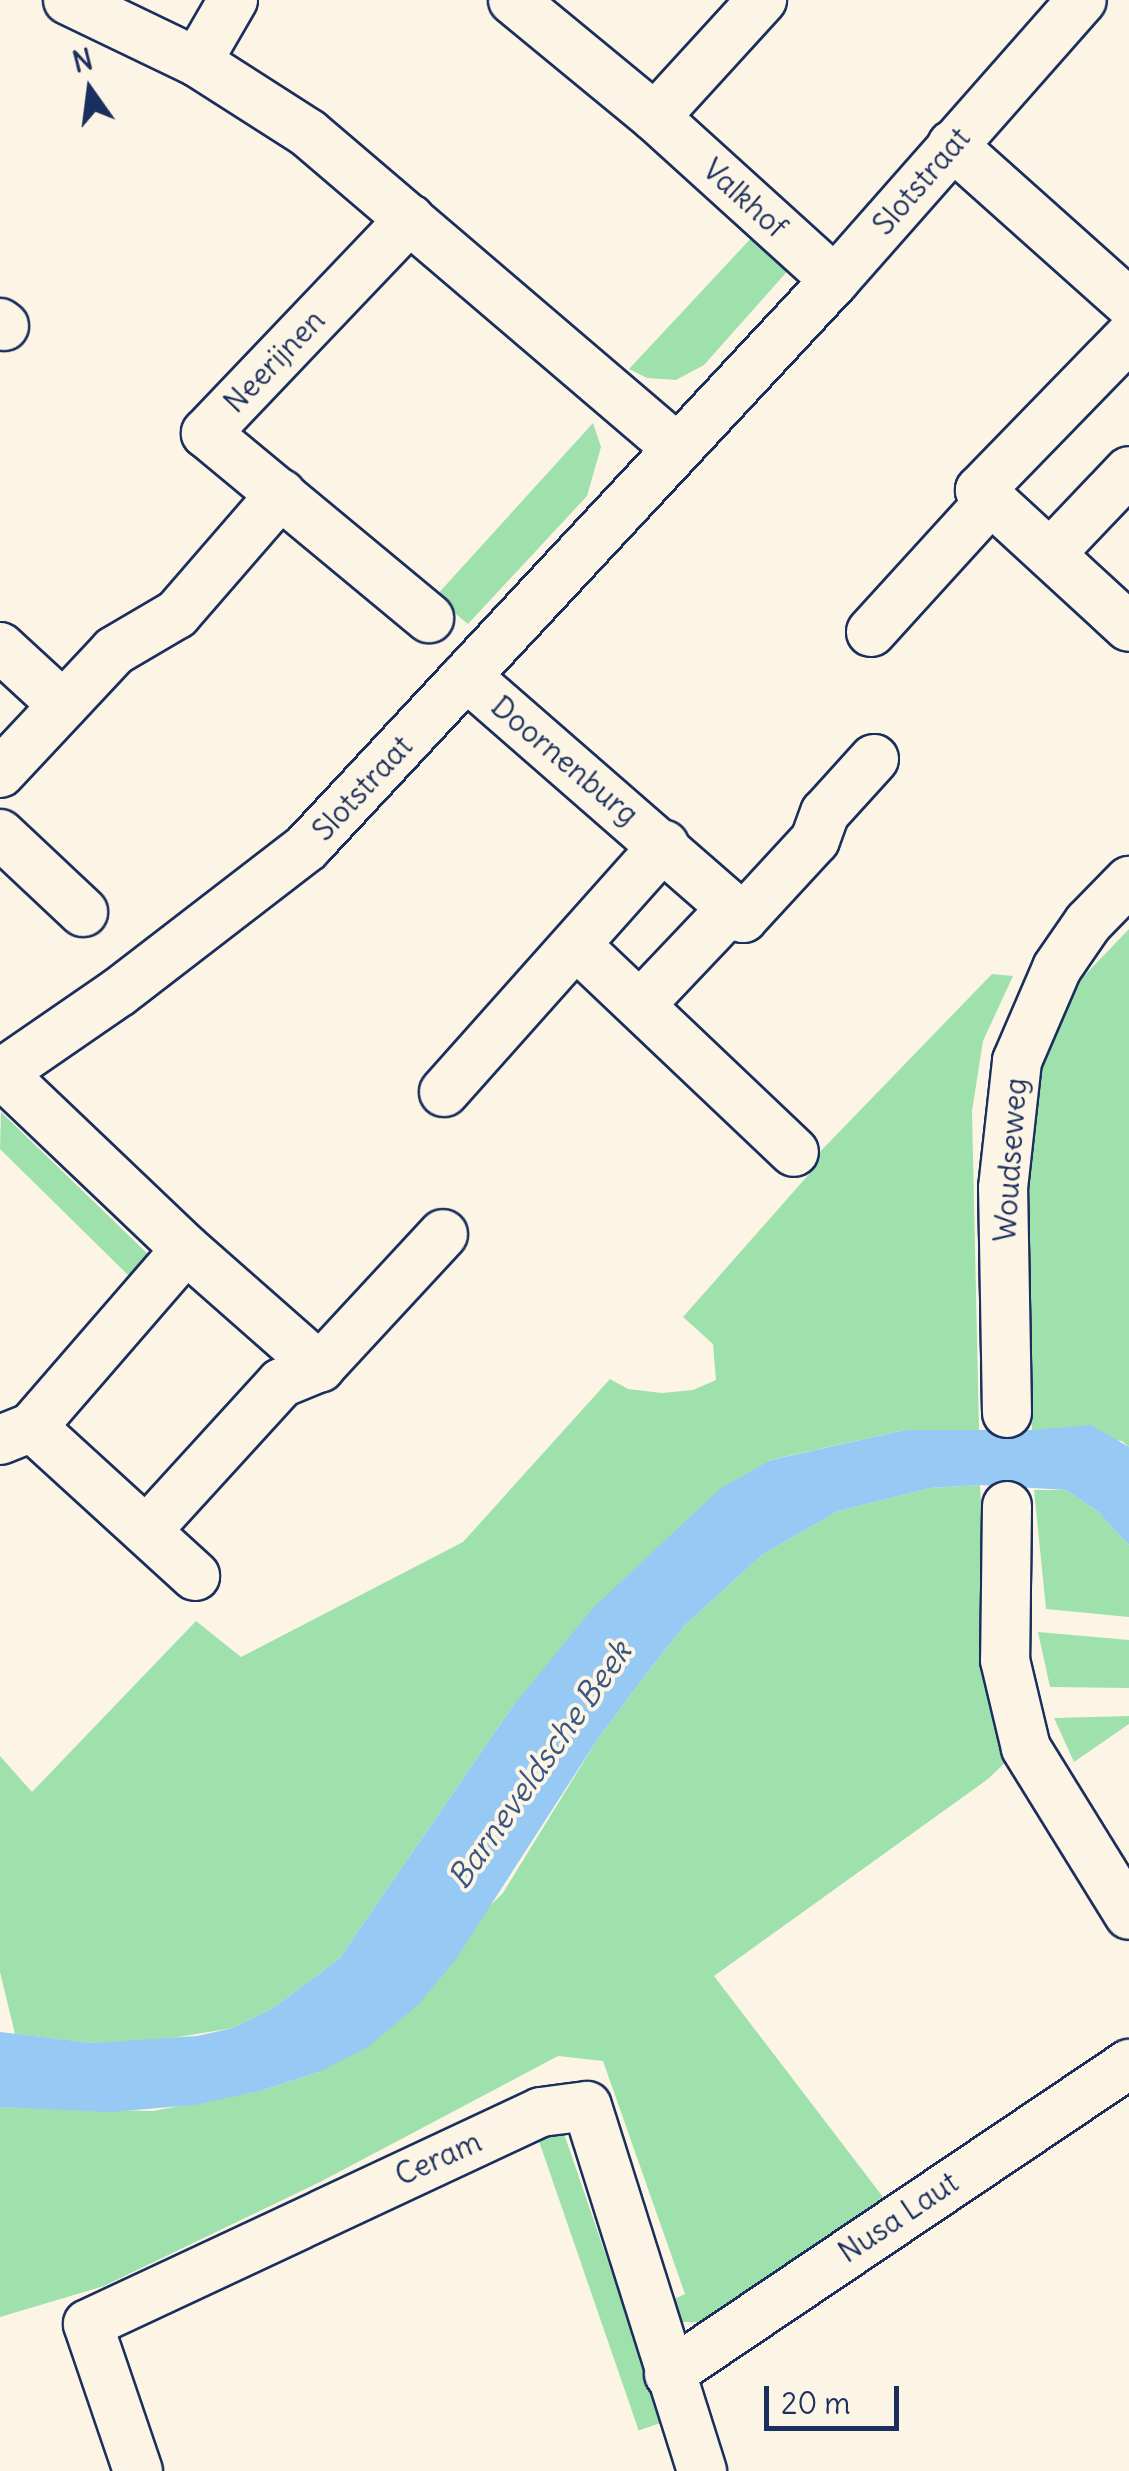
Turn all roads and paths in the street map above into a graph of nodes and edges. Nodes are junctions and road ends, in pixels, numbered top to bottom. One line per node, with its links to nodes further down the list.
1 (68, 0): 6 (street)
2 (234, 0): 6 (street)
3 (513, 0): 7 (street, Valkhof)
4 (762, 0): 7 (street)
5 (1082, 0): 8 (street, Slotstraat)
6 (197, 62): 9 (street)
7 (655, 117): 10 (street, Valkhof)
8 (952, 144): 10 (street, Slotstraat); 11 (street)
9 (410, 218): 13 (street); 15 (street, Neerijnen)
10 (836, 280): 13 (street, Slotstraat)
11 (1129, 302)
12 (1129, 338): 16 (street)
13 (677, 448): 22 (street, Slotstraat)
14 (1129, 472): 17 (street)
15 (281, 494): 18 (street, Neerijnen); 23 (street)
16 (992, 499): 17 (street); 20 (street)
17 (1051, 553): 19 (street)
18 (430, 618)
19 (1129, 627)
20 (871, 632)
21 (0, 647): 23 (street)
22 (466, 676): 27 (street, Doornenburg); 33 (street, Slotstraat)
23 (62, 705): 25 (street)
24 (874, 759): 29 (street)
25 (0, 773)
26 (0, 834): 30 (street)
27 (664, 845): 29 (street, Doornenburg); 31 (street, Doornenburg)
28 (1129, 880): 39 (street, Woudseweg)
29 (732, 908): 32 (street)
30 (82, 912)
31 (577, 946): 32 (street); 34 (street, Doornenburg)
32 (640, 1005): 35 (street)
33 (1, 1073): 37 (street)
34 (444, 1092)
35 (794, 1152)
36 (442, 1234): 38 (street)
37 (186, 1249): 38 (street); 40 (street)
38 (320, 1367): 42 (street)
39 (1007, 1414)
40 (16, 1434): 42 (street)
41 (1007, 1506): 44 (street)
42 (147, 1530): 43 (street)
43 (195, 1576)
44 (1129, 1915)
45 (1129, 2064): 46 (street, Nusa Laut)
46 (669, 2374): 47 (street, Ceram); 48 (street, Ceram)
47 (138, 2471)
48 (702, 2471)

